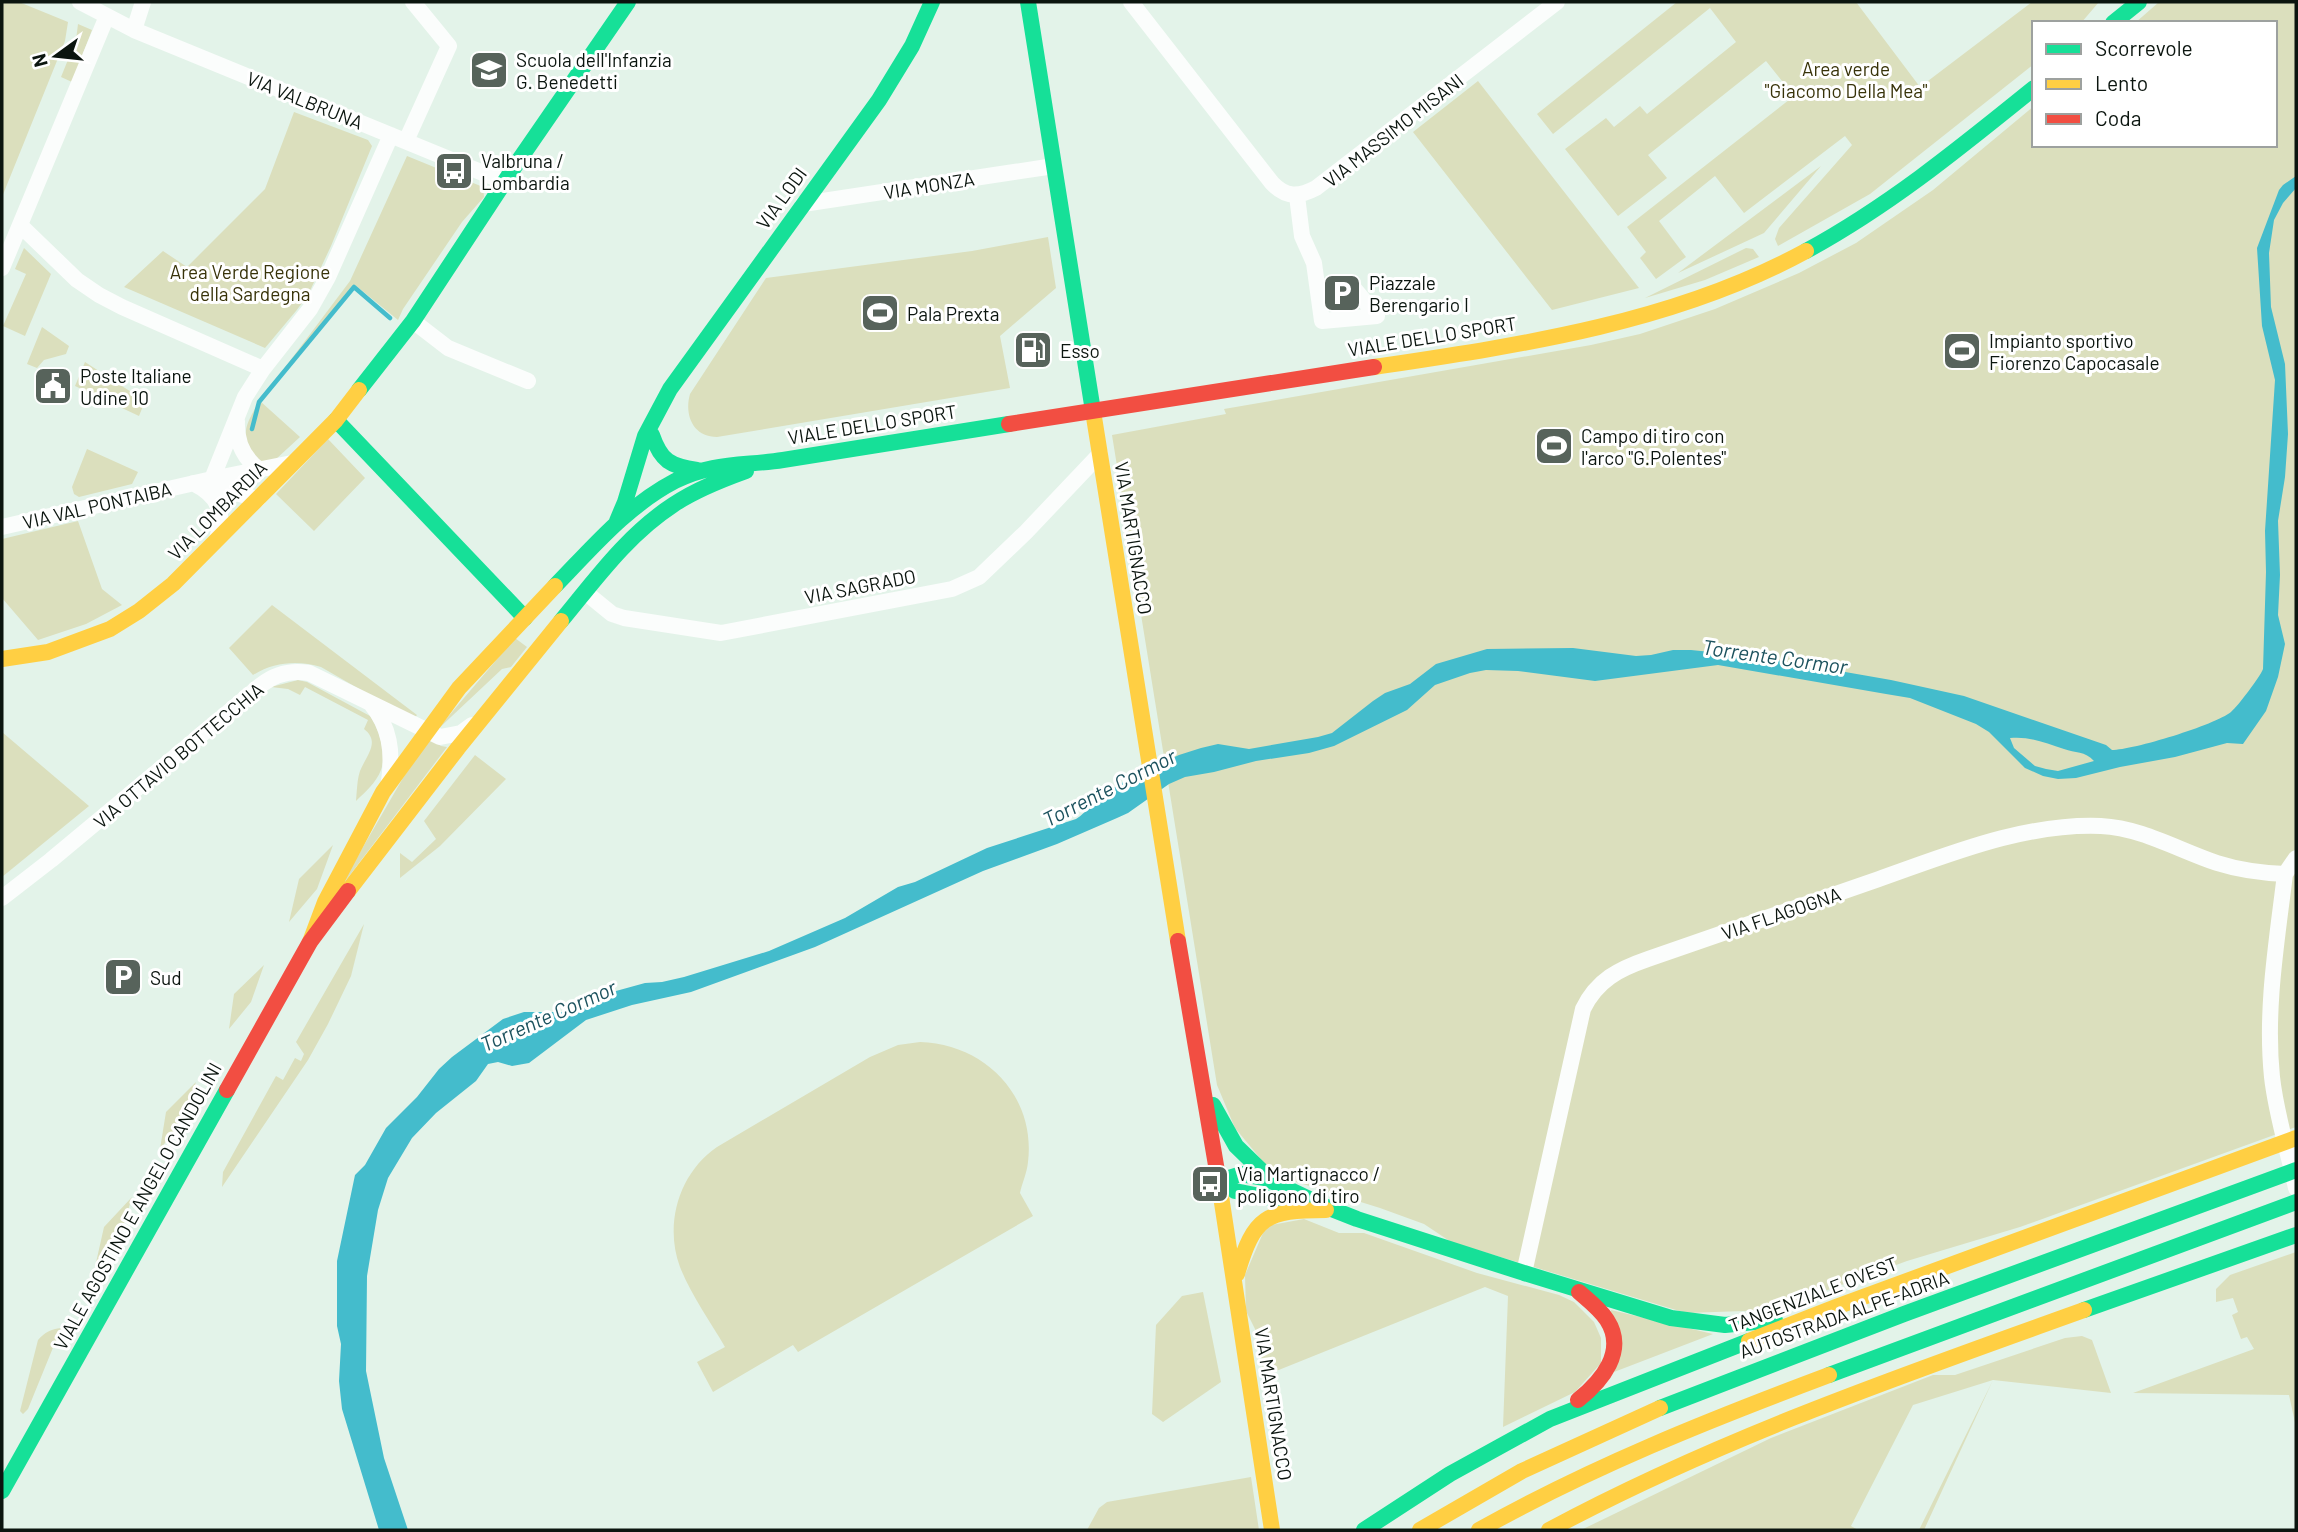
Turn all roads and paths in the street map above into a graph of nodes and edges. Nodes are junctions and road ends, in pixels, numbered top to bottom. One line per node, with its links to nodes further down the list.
1 (80, 2): 10 (street, VIA VALBRUNA)
2 (143, 2): 12 (street)
3 (413, 2): 14 (street)
4 (628, 2): 16 (main road, VIA LOMBARDIA)
5 (932, 2): 18 (main road, VIA LODI)
6 (1028, 2): 15 (main road, VIA MARTIGNACCO)
7 (1131, 2): 17 (street)
8 (1557, 2): 17 (street, VIA MASSIMO MISANI)
9 (2139, 2): 11 (main road)
10 (107, 16): 12 (street, VIA VALBRUNA); 19 (street)
11 (2115, 21)
12 (134, 30): 14 (street, VIA VALBRUNA)
13 (2032, 90): 31 (main road, VIALE DELLO SPORT)
14 (398, 138): 16 (street, VIA VALBRUNA); 23 (street)
15 (1054, 166): 18 (street, VIA MONZA); 30 (main road, VIA MARTIGNACCO)
16 (505, 182): 22 (main road, VIA LOMBARDIA)
17 (1297, 196): 21 (street)
18 (803, 204): 26 (main road, VIA LODI)
19 (20, 225): 20 (street); 23 (street)
20 (2, 268)
21 (1318, 290)
22 (413, 321): 24 (street); 27 (main road, VIA LOMBARDIA)
23 (263, 369): 25 (street)
24 (528, 382)
25 (238, 412): 29 (street); 36 (street)
26 (657, 415): 28 (main road, VIA LODI); 40 (main road, VIA LODI)
27 (336, 420): 32 (main road, VIA LOMBARDIA); 45 (main road)
28 (652, 435): 34 (main road); 39 (main road, VIA LODI)
29 (240, 446): 33 (street); 35 (street)
30 (1099, 448): 44 (street, VIA SAGRADO); 56 (main road, VIA MARTIGNACCO)
31 (776, 461): 34 (main road, VIALE DELLO SPORT); 42 (main road, VIALE DELLO SPORT)
32 (295, 462): 33 (street, VIA VAL PONTAIBA); 38 (main road, VIA LOMBARDIA)
33 (260, 470): 35 (street, VIA VAL PONTAIBA)
34 (696, 470): 39 (main road, VIALE DELLO SPORT)
35 (236, 474): 36 (street, VIA VAL PONTAIBA); 38 (street)
36 (211, 482): 37 (street, VIA VAL PONTAIBA); 38 (street, VIA VAL PONTAIBA)
37 (193, 483): 41 (street, VIA VAL PONTAIBA); 43 (street, VIA VAL PONTAIBA)
38 (258, 499): 43 (main road, VIA LOMBARDIA)
39 (641, 502): 40 (main road, VIALE DELLO SPORT); 42 (main road, VIA LODI)
40 (615, 523): 45 (main road, VIALE DELLO SPORT)
41 (2, 527)
42 (631, 538): 44 (main road, VIALE DELLO SPORT)
43 (217, 539): 47 (main road, VIA LOMBARDIA)
44 (585, 592): 46 (main road, VIALE DELLO SPORT)
45 (525, 619): 46 (main road); 50 (main road, VIALE AGOSTINO E ANGELO CANDOLINI)
46 (547, 638): 49 (main road, VIALE AGOSTINO E ANGELO CANDOLINI)
47 (2, 659)
48 (369, 702): 50 (street, VIA OTTAVIO BOTTECCHIA); 51 (street); 54 (street, VIA OTTAVIO BOTTECCHIA)
49 (486, 713): 50 (street, VIA OTTAVIO BOTTECCHIA); 55 (main road, VIALE AGOSTINO E ANGELO CANDOLINI)
50 (426, 731): 51 (main road, VIALE AGOSTINO E ANGELO CANDOLINI)
51 (388, 784): 55 (main road, VIALE AGOSTINO E ANGELO CANDOLINI)
52 (2296, 858): 53 (street)
53 (2285, 874): 61 (street); 66 (street, VIA FLAGOGNA)
54 (2, 898)
55 (310, 942): 73 (main road, VIALE AGOSTINO E ANGELO CANDOLINI)
56 (1202, 1081): 59 (main road, VIA MARTIGNACCO); 60 (main road, VIA MARTIGNACCO)
57 (2296, 1138): 69 (main road, TANGENZIALE OVEST)
58 (2296, 1170): 79 (main road, AUTOSTRADA ALPE-ADRIA)
59 (1219, 1181): 60 (main road, VIA MARTIGNACCO); 63 (main road, VIA MARTIGNACCO); 67 (main road, VIA MARTIGNACCO)
60 (1273, 1181): 63 (main road, VIA MARTIGNACCO)
61 (2296, 1188)
62 (2289, 1205): 80 (main road)
63 (1334, 1210): 66 (main road, VIA MARTIGNACCO); 67 (main road, VIA MARTIGNACCO)
64 (2294, 1240): 65 (main road); 71 (main road)
65 (2228, 1270)
66 (1524, 1273): 68 (main road, VIA MARTIGNACCO)
67 (1234, 1283): 77 (main road, VIA MARTIGNACCO)
68 (1577, 1290): 69 (main road, VIA MARTIGNACCO); 72 (main road)
69 (1836, 1307): 72 (main road, TANGENZIALE OVEST)
70 (2081, 1330): 71 (main road)
71 (1938, 1365): 76 (main road)
72 (1550, 1419): 78 (main road, TANGENZIALE OVEST)
73 (20, 1458): 74 (street); 75 (main road, VIALE AGOSTINO E ANGELO CANDOLINI)
74 (2, 1461)
75 (2, 1491)
76 (1614, 1495): 81 (main road); 82 (main road)
77 (1272, 1530)
78 (1364, 1530)
79 (1420, 1530)
80 (1479, 1530)
81 (1549, 1530)
82 (1564, 1530)

